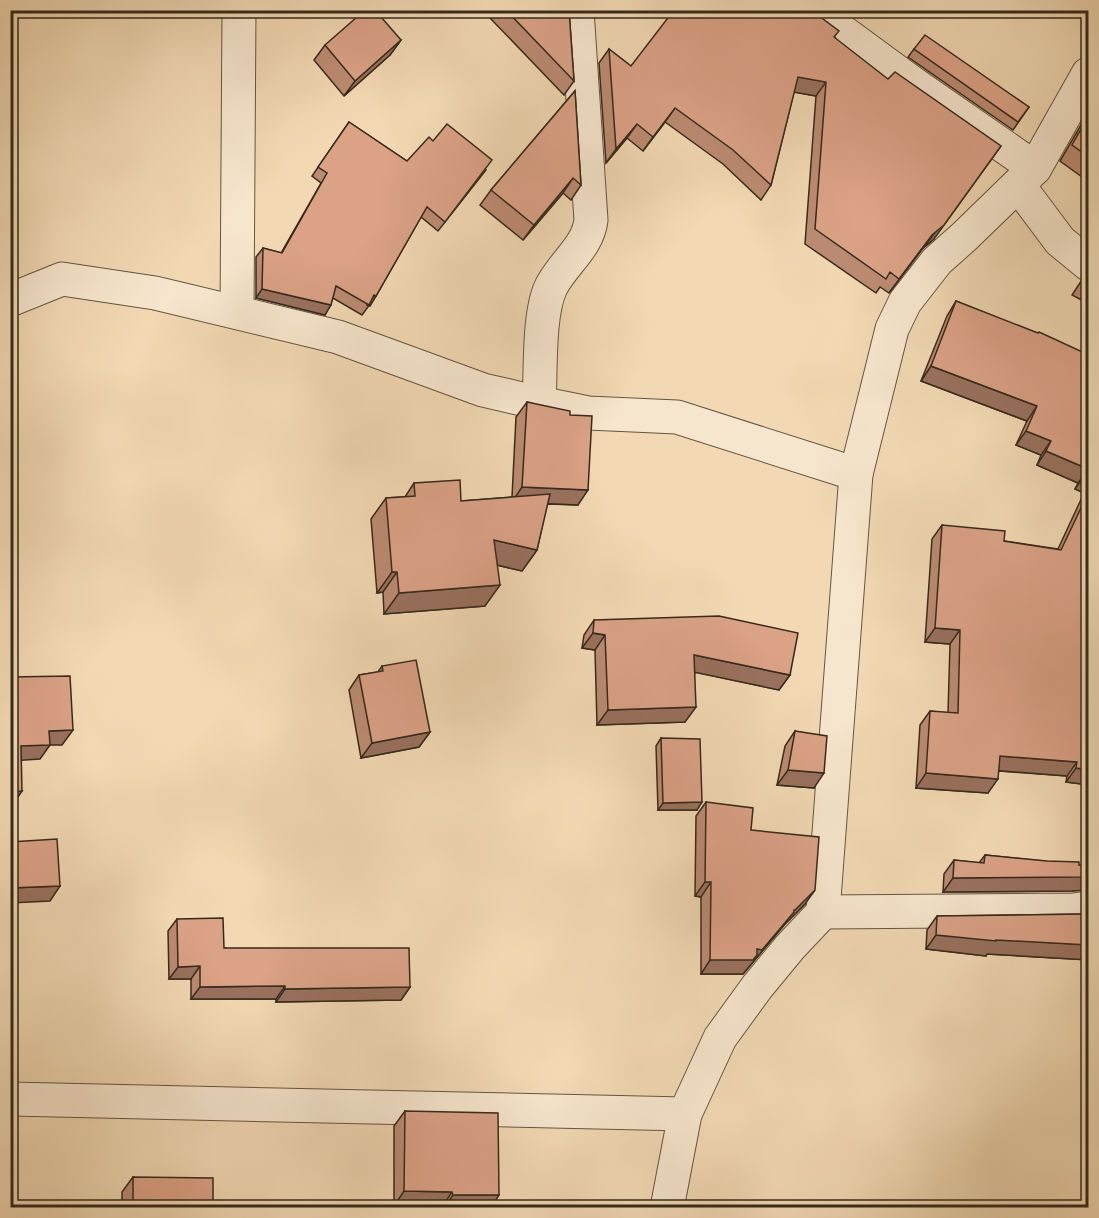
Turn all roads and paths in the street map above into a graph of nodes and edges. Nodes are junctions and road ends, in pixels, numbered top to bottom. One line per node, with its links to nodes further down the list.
1 (238, 10): 8 (street)
2 (577, 10): 9 (street)
3 (813, 10): 5 (street)
4 (1089, 74): 5 (street)
5 (1026, 176): 6 (street); 10 (street)
6 (1089, 264)
7 (10, 300): 8 (street)
8 (237, 312): 9 (street)
9 (540, 403): 10 (street)
10 (856, 474): 12 (street)
11 (1089, 908): 12 (street)
12 (823, 912): 14 (street)
13 (10, 1099): 14 (street)
14 (685, 1114): 15 (street)
15 (667, 1208)

